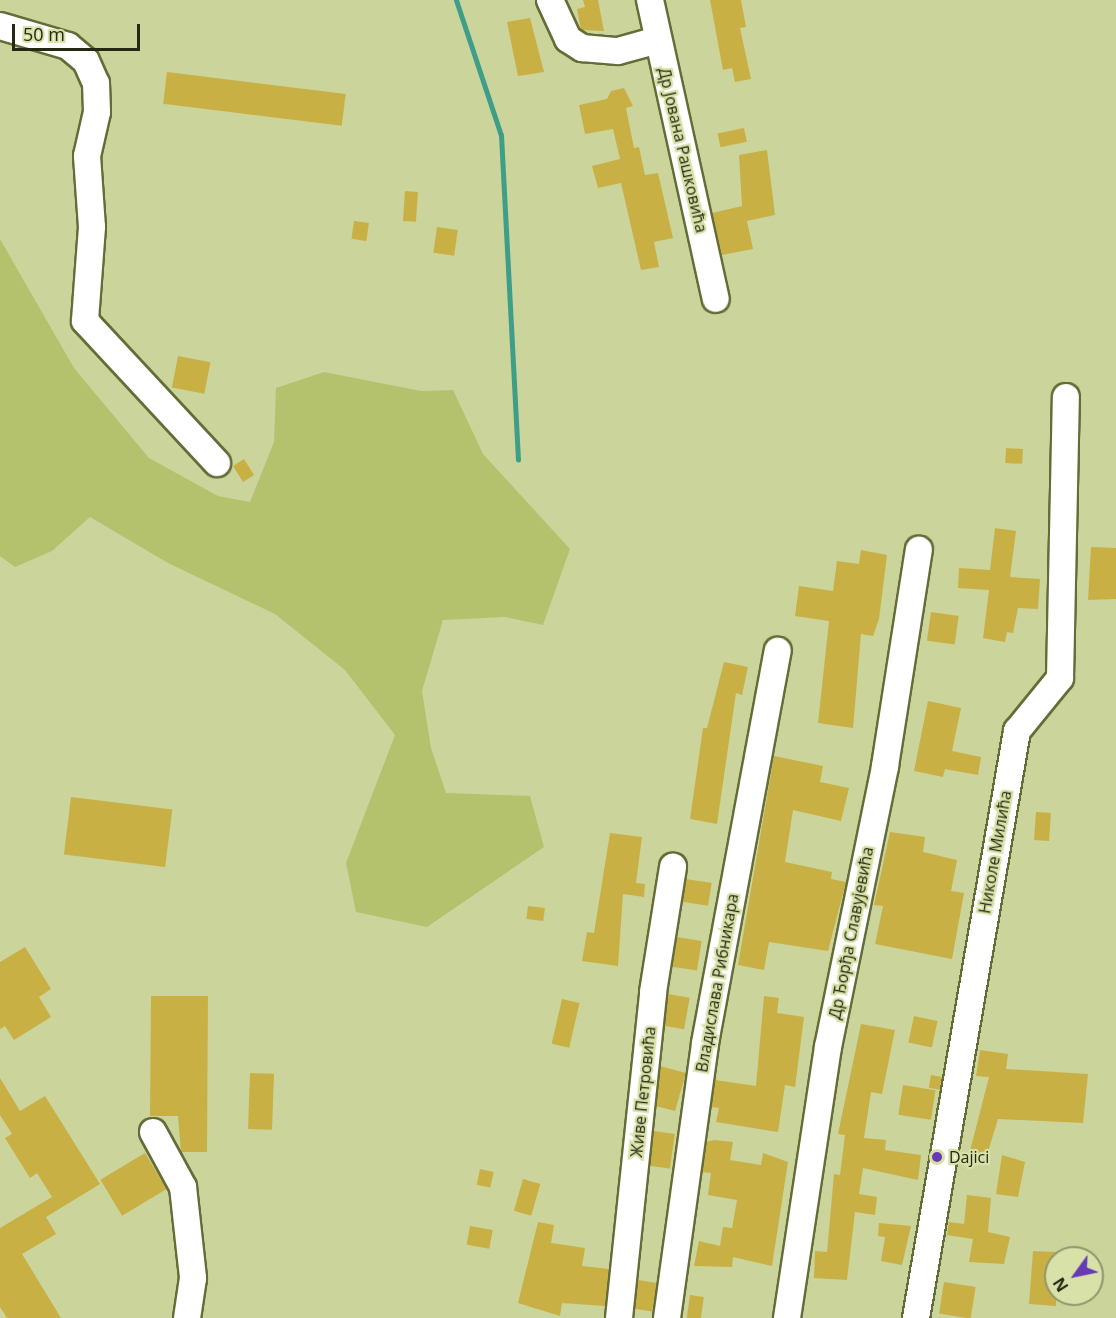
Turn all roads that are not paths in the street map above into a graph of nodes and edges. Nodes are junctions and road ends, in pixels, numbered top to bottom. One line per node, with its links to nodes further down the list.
1 (550, 0): 4 (street)
2 (650, 0): 4 (street, Др Јована Рашковића)
3 (0, 26): 7 (street)
4 (658, 40): 5 (street, Др Јована Рашковића)
5 (716, 299)
6 (1066, 397): 16 (street, Николе Милића)
7 (217, 463)
8 (919, 550): 15 (street, Др Ђорђа Славујевића)
9 (778, 651): 14 (street, Владислава Рибникара)
10 (673, 867): 13 (street, Живе Петровића)
11 (153, 1132): 12 (street)
12 (187, 1318)
13 (620, 1318)
14 (667, 1318)
15 (787, 1318)
16 (916, 1318)

